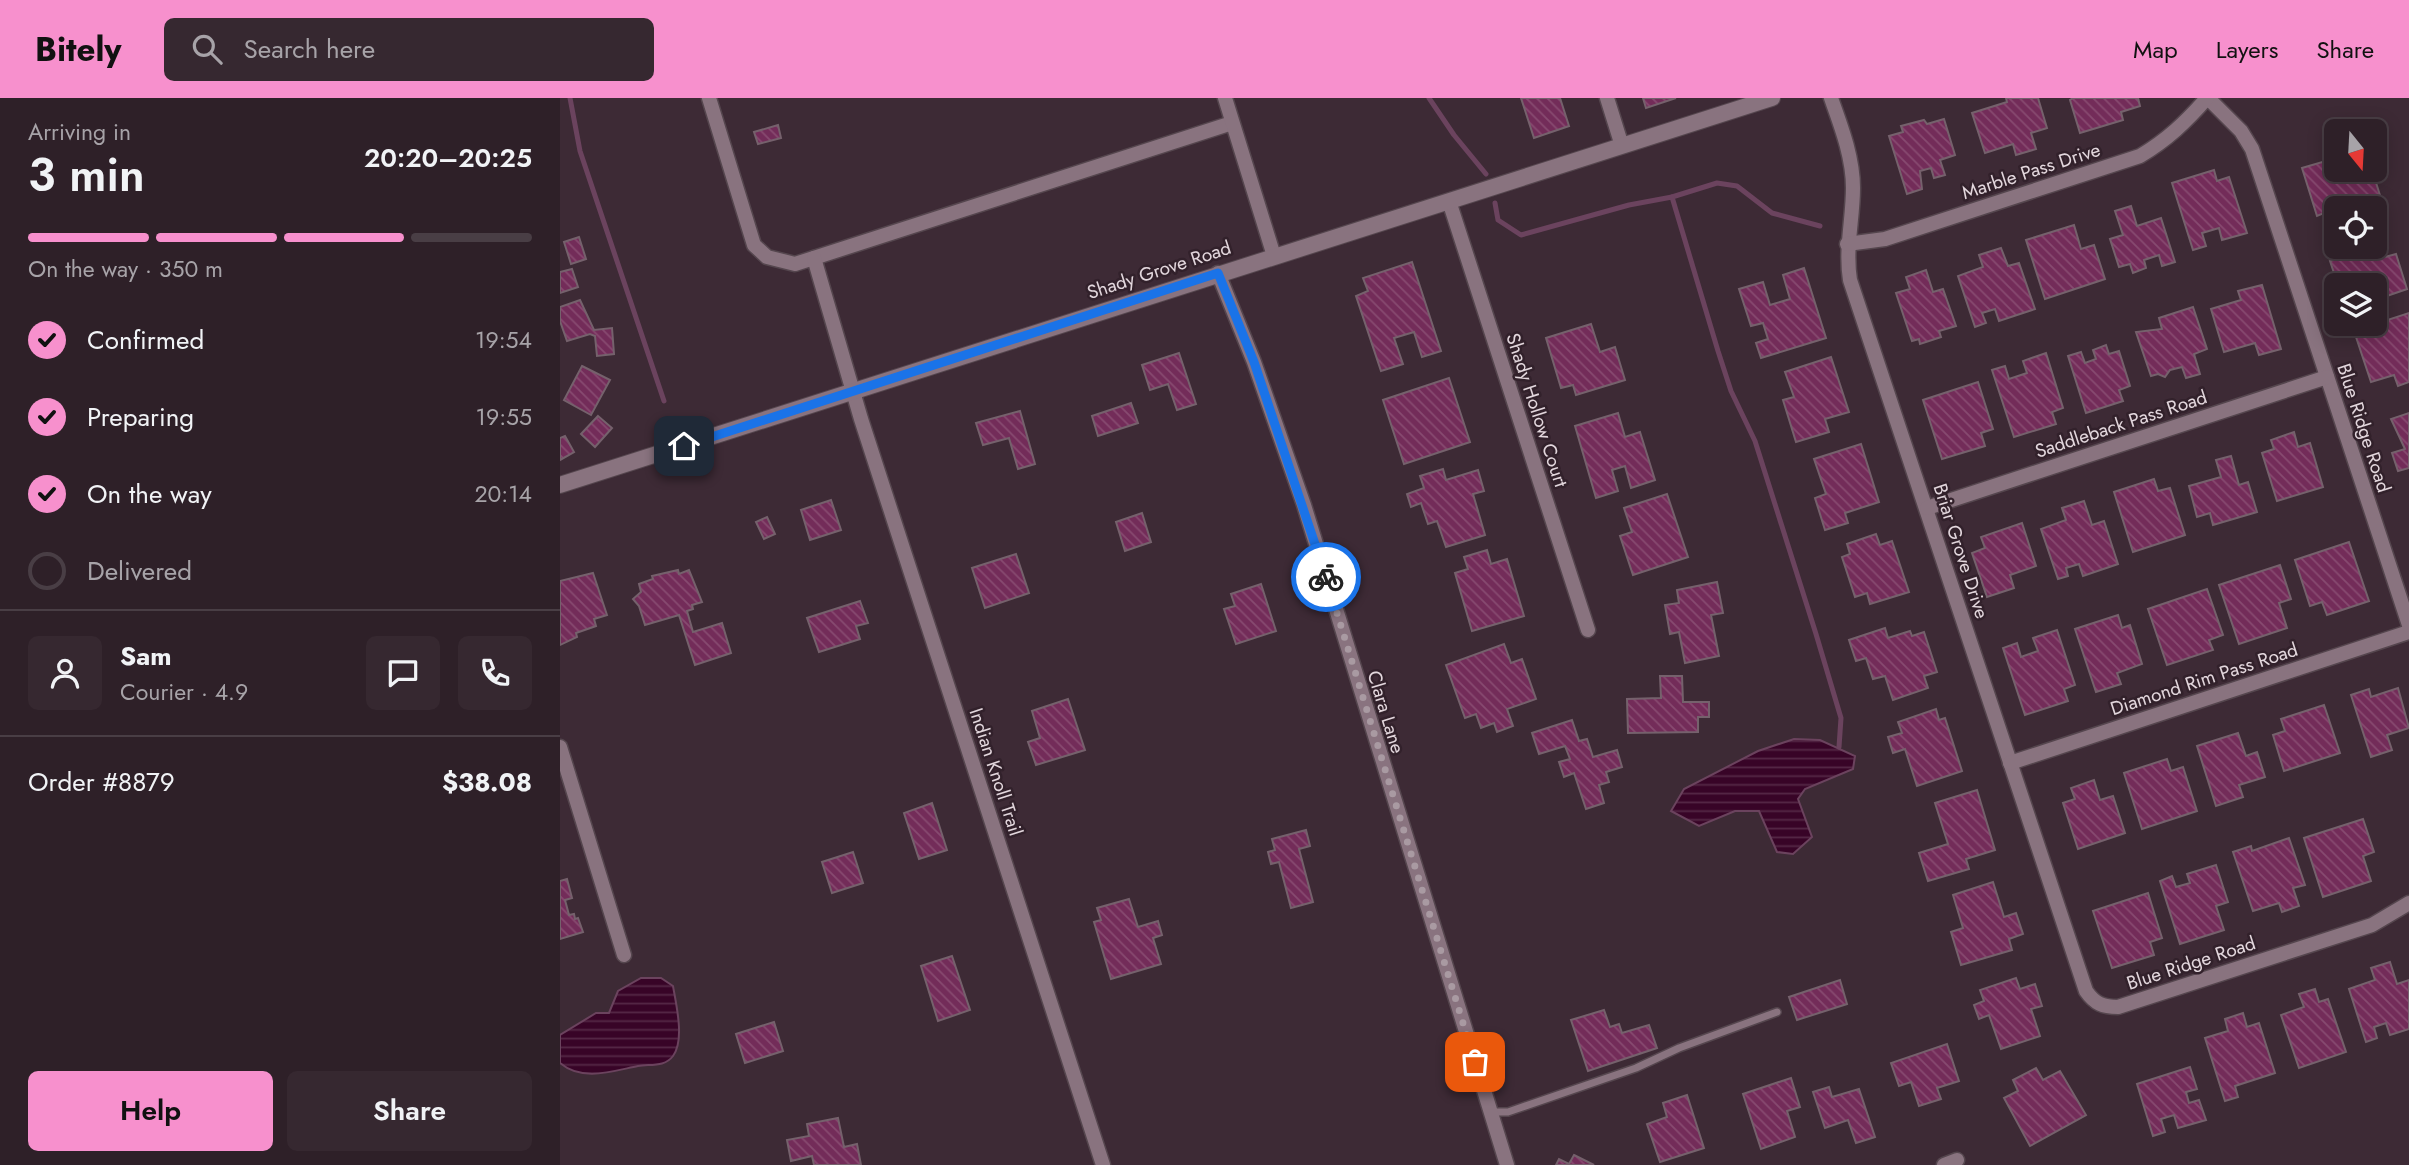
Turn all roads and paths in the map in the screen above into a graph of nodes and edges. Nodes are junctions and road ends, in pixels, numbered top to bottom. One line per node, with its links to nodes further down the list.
1 (709, 98): 12 (street)
2 (1225, 98): 7 (street)
3 (1607, 98): 8 (street)
4 (1772, 98): 8 (street, Shady Grove Road)
5 (1831, 98): 10 (street, Briar Grove Drive)
6 (2207, 98): 10 (street, Marble Pass Drive); 14 (street, Blue Ridge Road)
7 (1232, 123): 11 (street); 12 (street)
8 (1622, 146): 9 (street, Shady Grove Road)
9 (1449, 201): 11 (street, Shady Grove Road); 19 (street, Shady Hollow Court)
10 (1847, 244): 17 (street, Briar Grove Drive)
11 (1273, 256): 13 (street, Shady Grove Road)
12 (814, 258): 15 (street, Indian Knoll Trail)
13 (1218, 273): 15 (street, Shady Grove Road); 27 (street, Clara Lane)
14 (2327, 377): 17 (street, Saddleback Pass Road); 18 (street, Blue Ridge Road)
15 (855, 390): 16 (street, Shady Grove Road); 28 (street, Indian Knoll Trail)
16 (560, 485)
17 (1927, 508): 22 (street, Briar Grove Drive)
18 (2409, 625)
19 (1588, 630)
20 (2409, 632): 22 (street, Diamond Rim Pass Road)
21 (560, 747): 24 (street)
22 (2010, 763): 25 (street, Briar Grove Drive)
23 (2409, 903): 25 (street, Blue Ridge Road)
24 (624, 955)
25 (2100, 1005)
26 (1777, 1012): 27 (lane)
27 (1491, 1112): 29 (street, Clara Lane)
28 (1103, 1165)
29 (1507, 1165)

